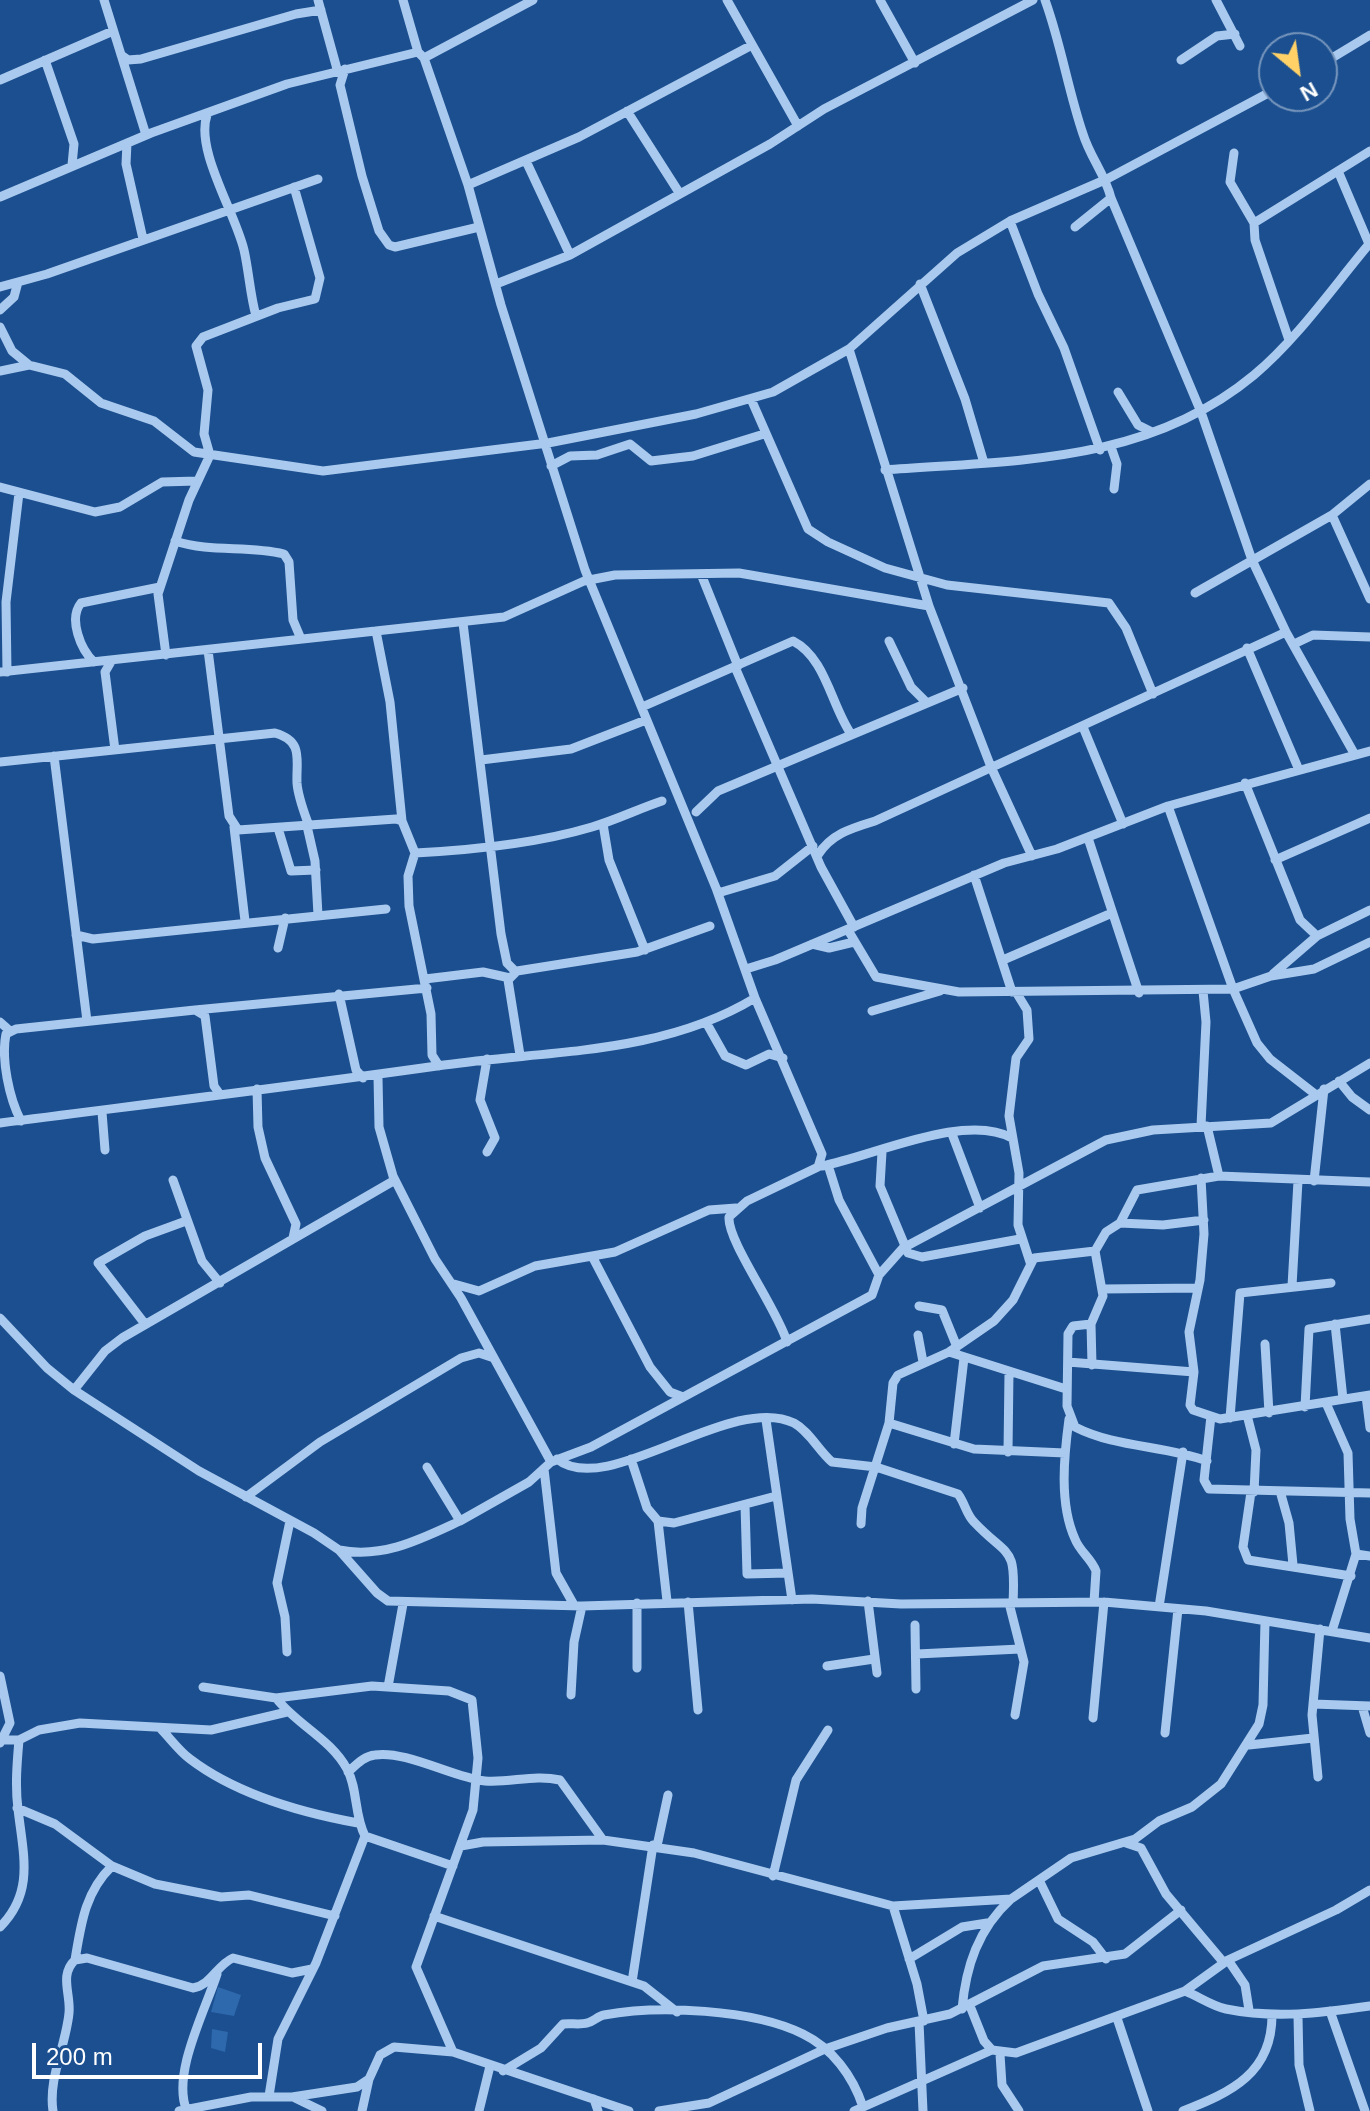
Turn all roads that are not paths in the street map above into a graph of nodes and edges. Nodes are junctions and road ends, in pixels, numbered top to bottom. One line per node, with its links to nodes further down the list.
1 (104, 0): 10 (street)
2 (403, 0): 17 (street)
3 (533, 0): 17 (street)
4 (727, 0): 13 (street)
5 (880, 0): 20 (street)
6 (1033, 0): 20 (street)
7 (1045, 0): 35 (street)
8 (1216, 0): 11 (street)
9 (320, 5): 16 (street); 21 (street)
10 (113, 31): 16 (street); 18 (street)
11 (1235, 34): 14 (street); 19 (street)
12 (1370, 35): 15 (street)
13 (752, 45): 24 (street); 26 (street)
14 (1240, 46)
15 (1338, 54)
16 (121, 55): 27 (street)
17 (421, 55): 21 (street); 36 (street)
18 (45, 60): 22 (street); 32 (street)
19 (1181, 60)
20 (915, 63): 26 (street)
21 (341, 69): 25 (street); 44 (street)
22 (0, 80)
23 (1258, 99): 35 (street)
24 (627, 111): 31 (street); 38 (street)
25 (207, 115): 27 (street); 41 (street)
26 (798, 126): 38 (street)
27 (146, 135): 28 (street)
28 (127, 143): 32 (street); 46 (street)
29 (1370, 151): 33 (street)
30 (1234, 153): 43 (street)
31 (526, 161): 36 (street); 48 (street)
32 (72, 165): 39 (street)
33 (1338, 171): 43 (street); 47 (street)
34 (318, 179): 37 (street)
35 (1107, 179): 40 (street); 42 (street)
36 (468, 185): 44 (street)
37 (294, 187): 41 (street); 54 (street)
38 (680, 194): 48 (street)
39 (0, 197)
40 (1111, 198): 45 (street); 62 (street)
41 (230, 209): 46 (street); 54 (street)
42 (1010, 221): 51 (street); 67 (street)
43 (1254, 223): 56 (street)
44 (479, 227): 50 (street)
45 (1075, 227)
46 (143, 239): 49 (street)
47 (1370, 243): 56 (street)
48 (570, 255): 50 (street)
49 (18, 282): 52 (street); 53 (street)
50 (496, 284): 65 (street)
51 (920, 284): 57 (street); 69 (street)
52 (0, 287)
53 (0, 310)
54 (256, 316): 68 (street)
55 (0, 327): 58 (street)
56 (1289, 340): 62 (street)
57 (849, 349): 61 (street); 71 (street)
58 (29, 365): 59 (street); 68 (street)
59 (0, 371)
60 (1118, 392): 63 (street)
61 (751, 399): 64 (street); 65 (street)
62 (1201, 412): 63 (street); 79 (street)
63 (1152, 432): 66 (street)
64 (764, 434): 70 (street); 81 (street)
65 (548, 443): 68 (street); 70 (street)
66 (1111, 447): 67 (street); 75 (street)
67 (1100, 450): 69 (street)
68 (210, 455): 72 (street)
69 (984, 463): 71 (street)
70 (551, 466): 82 (street)
71 (885, 470): 81 (street)
72 (197, 481): 76 (street); 78 (street)
73 (1370, 484): 77 (street)
74 (0, 487): 76 (street)
75 (1114, 489)
76 (19, 493): 100 (street)
77 (1332, 515): 79 (street); 85 (street)
78 (175, 541): 83 (street); 91 (street)
79 (1252, 560): 84 (street); 89 (street)
80 (701, 574): 82 (street); 86 (street); 99 (street)
81 (923, 577): 86 (street); 102 (street)
82 (589, 579): 87 (street); 104 (street)
83 (160, 587): 96 (street); 98 (street)
84 (1195, 593)
85 (1370, 599)
86 (929, 606): 101 (street)
87 (463, 623): 88 (street); 113 (street)
88 (376, 631): 91 (street); 123 (street)
89 (1286, 632): 93 (street); 94 (street)
90 (1370, 637): 93 (street)
91 (301, 639): 95 (street)
92 (889, 641): 103 (street)
93 (1294, 644): 111 (street)
94 (1247, 648): 102 (street); 117 (street)
95 (208, 650): 96 (street); 108 (street)
96 (166, 655): 97 (street)
97 (112, 660): 98 (street); 109 (street)
98 (94, 662): 100 (street)
99 (737, 666): 104 (street); 107 (street); 115 (street)
100 (3, 672)
101 (963, 688): 103 (street); 116 (street)
102 (1153, 694): 106 (street)
103 (925, 701): 107 (street)
104 (642, 707): 105 (street)
105 (646, 720): 113 (street); 138 (street)
106 (1083, 727): 116 (street); 125 (street)
107 (851, 734): 115 (street)
108 (218, 740): 109 (street); 126 (street); 127 (street)
109 (115, 750): 112 (street)
110 (1370, 751): 111 (street)
111 (1355, 755): 117 (street)
112 (54, 756): 114 (street); 147 (street)
113 (481, 760): 132 (street)
114 (0, 762)
115 (778, 767): 121 (street); 131 (street)
116 (991, 767): 130 (street); 134 (street)
117 (1299, 770): 118 (street)
118 (1245, 783): 120 (street); 135 (street)
119 (662, 801): 124 (street)
120 (1168, 806): 125 (street); 159 (street)
121 (696, 812)
122 (1370, 819): 135 (street)
123 (402, 821): 126 (street); 133 (street)
124 (603, 824): 132 (street); 153 (street)
125 (1123, 824): 129 (street)
126 (308, 826): 128 (street); 136 (street)
127 (234, 827): 128 (street); 144 (street)
128 (278, 828): 136 (street)
129 (1088, 838): 134 (street); 141 (street)
130 (829, 840): 131 (street); 131 (street)
131 (814, 847): 138 (street); 146 (street)
132 (492, 848): 133 (street); 156 (street)
133 (415, 853): 158 (street)
134 (1032, 856): 137 (street)
135 (1275, 860): 148 (street)
136 (316, 870): 142 (street)
137 (974, 875): 146 (street); 154 (street)
138 (718, 893): 155 (street)
139 (386, 909): 142 (street)
140 (1370, 910): 148 (street)
141 (1112, 913): 154 (street); 163 (street)
142 (318, 915): 143 (street)
143 (285, 918): 144 (street); 152 (street)
144 (245, 921): 147 (street)
145 (710, 926): 153 (street)
146 (851, 928): 149 (street); 151 (street)
147 (76, 935): 168 (street)
148 (1317, 936): 157 (street)
149 (854, 942): 151 (street); 160 (street)
150 (1370, 942): 157 (street)
151 (812, 944): 155 (street)
152 (278, 948)
153 (645, 950): 156 (street)
154 (1003, 960): 162 (street)
155 (746, 969): 165 (street)
156 (513, 975): 158 (street); 172 (street)
157 (1271, 976): 159 (street)
158 (426, 984): 164 (street); 176 (street)
159 (1233, 989): 161 (street); 181 (street)
160 (943, 990): 162 (street); 167 (street)
161 (1203, 991): 163 (street); 187 (street)
162 (1014, 992): 163 (street); 189 (street)
163 (1139, 993)
164 (339, 994): 166 (street); 178 (street)
165 (755, 998): 170 (street); 173 (street)
166 (195, 1010): 168 (street); 182 (street)
167 (872, 1011)
168 (87, 1021): 171 (street)
169 (0, 1022): 171 (street)
170 (707, 1024): 172 (street); 173 (street)
171 (9, 1030): 185 (street)
172 (520, 1055): 174 (street)
173 (783, 1058): 193 (street)
174 (487, 1059): 176 (street); 191 (street)
175 (1370, 1063): 179 (street)
176 (439, 1066): 177 (street)
177 (378, 1077): 178 (street); 197 (street)
178 (363, 1078): 180 (street)
179 (1339, 1081): 181 (street); 183 (street)
180 (257, 1089): 182 (street); 207 (street)
181 (1320, 1092): 187 (street); 199 (street)
182 (219, 1093): 184 (street)
183 (1370, 1110)
184 (102, 1112): 185 (street); 190 (street)
185 (21, 1121): 186 (street)
186 (0, 1123)
187 (1204, 1126): 194 (street); 201 (street)
188 (952, 1134): 189 (street); 192 (street); 203 (street)
189 (1012, 1138): 201 (street)
190 (105, 1150)
191 (487, 1152)
192 (882, 1152): 193 (street); 209 (street)
193 (823, 1166): 202 (street); 213 (street)
194 (1219, 1176): 195 (street); 198 (street)
195 (1201, 1178): 204 (street); 206 (street)
196 (173, 1180): 205 (street)
197 (395, 1180): 207 (street); 214 (street)
198 (1298, 1181): 199 (street); 217 (street)
199 (1314, 1181): 200 (street)
200 (1370, 1182)
201 (1019, 1187): 203 (street); 208 (street)
202 (736, 1208): 211 (street); 227 (street)
203 (980, 1208): 209 (street)
204 (1204, 1220): 206 (street); 218 (street)
205 (186, 1221): 215 (street); 222 (street)
206 (1120, 1223): 210 (street)
207 (293, 1238): 215 (street)
208 (1020, 1239): 209 (street); 212 (street)
209 (903, 1248): 213 (street)
210 (1095, 1251): 212 (street); 219 (street)
211 (593, 1258): 214 (street); 240 (street)
212 (1030, 1262): 229 (street)
213 (879, 1275): 227 (street)
214 (450, 1282): 230 (street)
215 (220, 1283): 222 (street)
216 (1331, 1283): 217 (street)
217 (1292, 1286): 247 (street)
218 (1198, 1288): 219 (street); 236 (street)
219 (1103, 1289): 223 (street)
220 (919, 1306): 229 (street)
221 (1370, 1319): 224 (street)
222 (145, 1324): 238 (street)
223 (1091, 1324): 233 (street); 234 (street)
224 (1335, 1324): 241 (street); 243 (street)
225 (2, 1325): 238 (street)
226 (918, 1335): 232 (street)
227 (787, 1342): 240 (street)
228 (1265, 1344): 244 (street)
229 (953, 1350): 231 (street); 232 (street)
230 (494, 1358): 258 (street); 266 (street)
231 (964, 1358): 235 (street); 252 (street)
232 (923, 1362): 250 (street)
233 (1068, 1362): 234 (street); 237 (street)
234 (1092, 1365): 236 (street)
235 (1009, 1372): 237 (street); 253 (street)
236 (1194, 1372): 246 (street)
237 (1066, 1389): 248 (street)
238 (74, 1390): 266 (street)
239 (1368, 1396): 241 (street); 251 (street)
240 (683, 1397): 258 (street)
241 (1343, 1399): 242 (street)
242 (1326, 1403): 243 (street); 264 (street)
243 (1305, 1407): 244 (street)
244 (1269, 1413): 245 (street)
245 (1247, 1415): 247 (street); 262 (street)
246 (1211, 1416): 247 (street); 257 (street)
247 (1230, 1418)
248 (1069, 1419): 254 (street); 255 (street)
249 (766, 1420): 256 (street); 260 (street); 265 (street)
250 (889, 1423): 252 (street); 260 (street)
251 (1370, 1428)
252 (954, 1444): 253 (street)
253 (1008, 1452): 255 (street)
254 (1183, 1452): 257 (street); 287 (street)
255 (1065, 1453): 282 (street)
256 (631, 1459): 258 (street); 270 (street)
257 (1207, 1461): 262 (street)
258 (551, 1463): 269 (street); 286 (street)
259 (427, 1467): 269 (street)
260 (876, 1467): 271 (street); 284 (street)
261 (1280, 1491): 262 (street); 264 (street); 275 (street)
262 (1253, 1492): 275 (street)
263 (1370, 1493): 264 (street)
264 (1349, 1495): 273 (street)
265 (776, 1496): 267 (street); 276 (street)
266 (246, 1497): 268 (street)
267 (745, 1505): 270 (street); 276 (street)
268 (290, 1521): 272 (street); 295 (street)
269 (460, 1521): 272 (street)
270 (658, 1521): 279 (street)
271 (861, 1524)
272 (339, 1550): 285 (street)
273 (1356, 1554): 274 (street); 277 (street)
274 (1370, 1556)
275 (1293, 1565): 277 (street)
276 (788, 1573): 278 (street)
277 (1351, 1576): 292 (street)
278 (792, 1600): 280 (street); 281 (street)
279 (667, 1601): 281 (street); 283 (street)
280 (868, 1601): 284 (street); 297 (street)
281 (688, 1602): 309 (street)
282 (1099, 1602): 284 (street); 287 (street); 312 (street)
283 (637, 1603): 286 (street); 299 (street)
284 (1011, 1603): 294 (street)
285 (403, 1604): 286 (street); 303 (street)
286 (578, 1606): 305 (street)
287 (1159, 1607): 288 (street)
288 (1178, 1609): 289 (street); 315 (street)
289 (1265, 1621): 291 (street); 320 (street)
290 (915, 1625): 296 (street)
291 (1320, 1629): 292 (street); 307 (street)
292 (1332, 1631): 293 (street)
293 (1370, 1638)
294 (1020, 1649): 296 (street); 311 (street)
295 (287, 1652)
296 (917, 1654): 304 (street)
297 (874, 1659): 298 (street); 300 (street)
298 (827, 1666)
299 (637, 1668)
300 (877, 1673)
301 (0, 1676): 317 (street)
302 (203, 1687): 306 (street)
303 (388, 1687): 306 (street); 323 (street)
304 (916, 1689)
305 (571, 1695)
306 (276, 1698): 310 (street)
307 (1313, 1704): 308 (street); 318 (street)
308 (1366, 1706): 316 (street)
309 (698, 1710)
310 (287, 1712): 313 (street); 321 (street)
311 (1015, 1715)
312 (1093, 1718)
313 (160, 1727): 319 (street); 326 (street)
314 (828, 1730): 334 (street)
315 (1165, 1733)
316 (1370, 1733)
317 (2, 1737): 319 (street)
318 (1313, 1738): 320 (street); 322 (street)
319 (19, 1740): 325 (street)
320 (1249, 1745): 329 (street)
321 (348, 1772): 323 (street); 326 (street)
322 (1318, 1777)
323 (478, 1780): 328 (street); 330 (street)
324 (668, 1795): 331 (street)
325 (17, 1808): 332 (street); 343 (street)
326 (358, 1823): 327 (street)
327 (365, 1836): 333 (street); 340 (street)
328 (603, 1840): 330 (street); 331 (street)
329 (1126, 1843): 335 (street); 339 (street)
330 (461, 1846): 333 (street)
331 (655, 1846): 334 (street); 351 (street)
332 (112, 1866): 340 (street); 346 (street)
333 (453, 1866): 341 (street)
334 (773, 1876): 338 (street)
335 (1040, 1882): 337 (street); 345 (street)
336 (1370, 1890): 347 (street)
337 (1011, 1899): 338 (street); 342 (street)
338 (893, 1906): 344 (street)
339 (1181, 1910): 345 (street); 347 (street)
340 (335, 1916): 349 (street)
341 (434, 1916): 351 (street); 364 (street)
342 (987, 1923): 344 (street); 355 (street)
343 (0, 1927)
344 (909, 1959): 362 (street)
345 (1106, 1959): 355 (street)
346 (75, 1960): 348 (street); 374 (street)
347 (1226, 1961): 353 (street); 356 (street)
348 (220, 1966): 350 (street); 375 (street)
349 (312, 1969): 350 (street); 352 (street)
350 (292, 1973): 352 (street)
351 (632, 1982): 358 (street)
352 (303, 1990): 370 (street)
353 (1185, 1991): 356 (street); 361 (street)
354 (1370, 2006): 357 (street)
355 (966, 2007): 362 (street); 365 (street)
356 (1249, 2010): 359 (street)
357 (1330, 2011): 360 (street); 387 (street)
358 (677, 2012): 363 (street); 367 (street)
359 (1272, 2015): 360 (street); 385 (street)
360 (1298, 2016): 386 (street)
361 (1117, 2018): 365 (street); 384 (street)
362 (922, 2021): 363 (street); 369 (street)
363 (825, 2049): 373 (street); 381 (street)
364 (453, 2052): 366 (street); 368 (street)
365 (996, 2052): 369 (street); 383 (street)
366 (490, 2066): 367 (street); 378 (street)
367 (503, 2071): 372 (street)
368 (369, 2079): 371 (street); 377 (street)
369 (919, 2084): 373 (street); 382 (street)
370 (269, 2096): 371 (street); 375 (street)
371 (292, 2097): 376 (street)
372 (594, 2099): 379 (street); 380 (street)
373 (862, 2109)
374 (53, 2111)
375 (184, 2111)
376 (322, 2111)
377 (362, 2111)
378 (479, 2111)
379 (598, 2111)
380 (630, 2111)
381 (659, 2111)
382 (923, 2111)
383 (1019, 2111)
384 (1148, 2111)
385 (1183, 2111)
386 (1310, 2111)
387 (1365, 2111)

